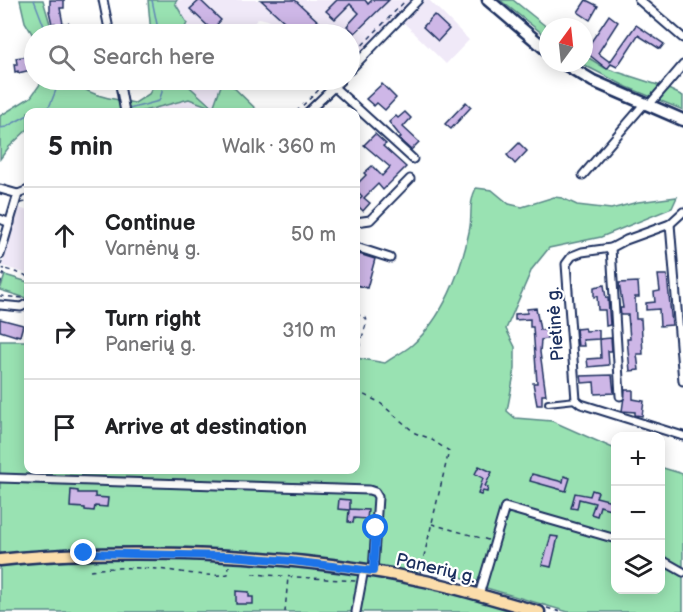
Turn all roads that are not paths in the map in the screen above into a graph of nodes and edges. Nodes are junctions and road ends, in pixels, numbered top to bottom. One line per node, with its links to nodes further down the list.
1 (103, 0): 5 (street)
2 (418, 0): 8 (street)
3 (488, 0): 7 (main road)
4 (639, 0): 6 (street)
5 (108, 24)
6 (683, 38)
7 (539, 43)
8 (360, 60)
9 (683, 65): 14 (street)
10 (578, 72): 14 (main road)
11 (121, 90): 15 (street)
12 (331, 90): 16 (street)
13 (337, 90): 17 (street)
14 (647, 104): 19 (main road); 21 (street)
15 (125, 108)
16 (312, 108)
17 (357, 108)
18 (360, 111): 20 (street)
19 (683, 120)
20 (413, 159)
21 (583, 175)
22 (410, 178): 28 (street)
23 (0, 189): 25 (street)
24 (24, 192): 25 (street)
25 (18, 194): 29 (street)
26 (683, 212): 30 (street, Pietinė g.)
27 (0, 219): 29 (street)
28 (360, 221)
29 (10, 223): 33 (street)
30 (669, 224): 31 (street, Pietinė g.); 37 (street)
31 (611, 248): 38 (street); 39 (street, Pietinė g.)
32 (360, 249): 34 (street)
33 (0, 255)
34 (390, 258)
35 (0, 304): 36 (street)
36 (24, 304)
37 (683, 381)
38 (620, 396)
39 (576, 400): 40 (lane); 41 (street)
40 (548, 403)
41 (683, 436)
42 (0, 478): 46 (street)
43 (611, 538): 48 (street)
44 (0, 560): 46 (main road, Panerių g.)
45 (665, 562): 47 (street)
46 (368, 570): 48 (main road, Panerių g.); 49 (street)
47 (683, 572)
48 (479, 595): 50 (main road, Panerių g.)
49 (356, 612)
50 (538, 612)

